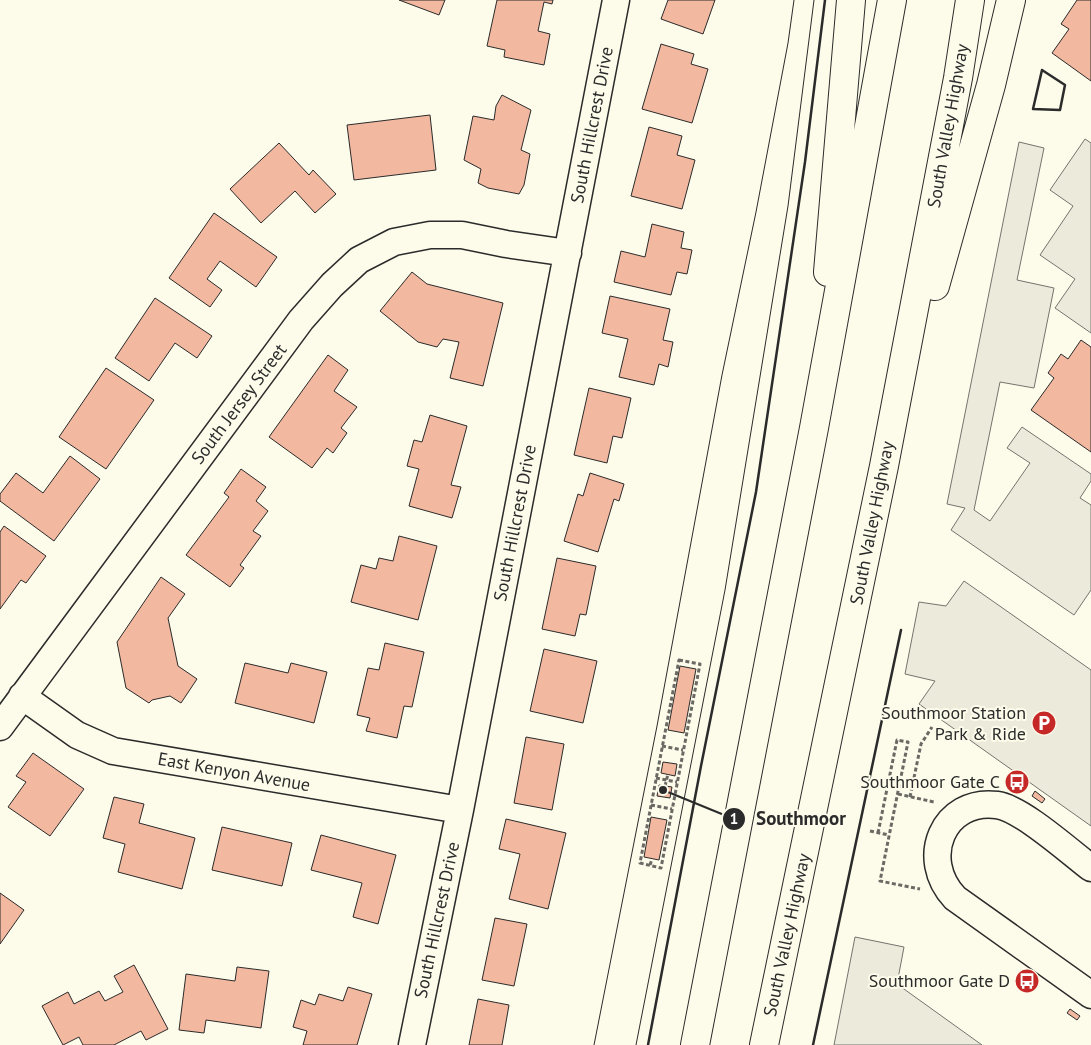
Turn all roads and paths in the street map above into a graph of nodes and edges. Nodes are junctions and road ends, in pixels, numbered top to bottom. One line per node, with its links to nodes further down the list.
1 (616, 0): 6 (street, South Hillcrest Drive)
2 (851, 0): 7 (highway)
3 (892, 0): 7 (highway)
4 (970, 0): 8 (highway, South Valley Highway)
5 (1011, 0): 8 (highway)
6 (568, 253): 9 (street, South Jersey Street); 24 (street, South Hillcrest Drive)
7 (814, 428): 34 (highway)
8 (884, 466): 35 (highway, South Valley Highway)
9 (22, 696): 10 (street, South Jersey Street); 24 (street, East Kenyon Avenue)
10 (0, 727)
11 (932, 727): 20 (path)
12 (662, 746): 13 (path); 13 (path); 15 (path)
13 (684, 750): 17 (path)
14 (668, 774): 16 (path)
15 (656, 778): 16 (path); 22 (path)
16 (667, 780): 17 (path); 18 (path)
17 (678, 782): 23 (path)
18 (666, 786)
19 (898, 794): 20 (path); 26 (path); 27 (path)
20 (910, 797): 21 (path)
21 (936, 803)
22 (651, 805): 23 (path); 29 (path)
23 (672, 809): 29 (path)
24 (460, 810): 33 (street, South Hillcrest Drive)
25 (870, 831): 26 (path)
26 (878, 833): 27 (path)
27 (889, 835): 31 (path)
28 (652, 859): 29 (path)
29 (650, 866)
30 (1091, 868): 32 (street)
31 (924, 890)
32 (1091, 996)
33 (412, 1045)
34 (696, 1045)
35 (764, 1045)

